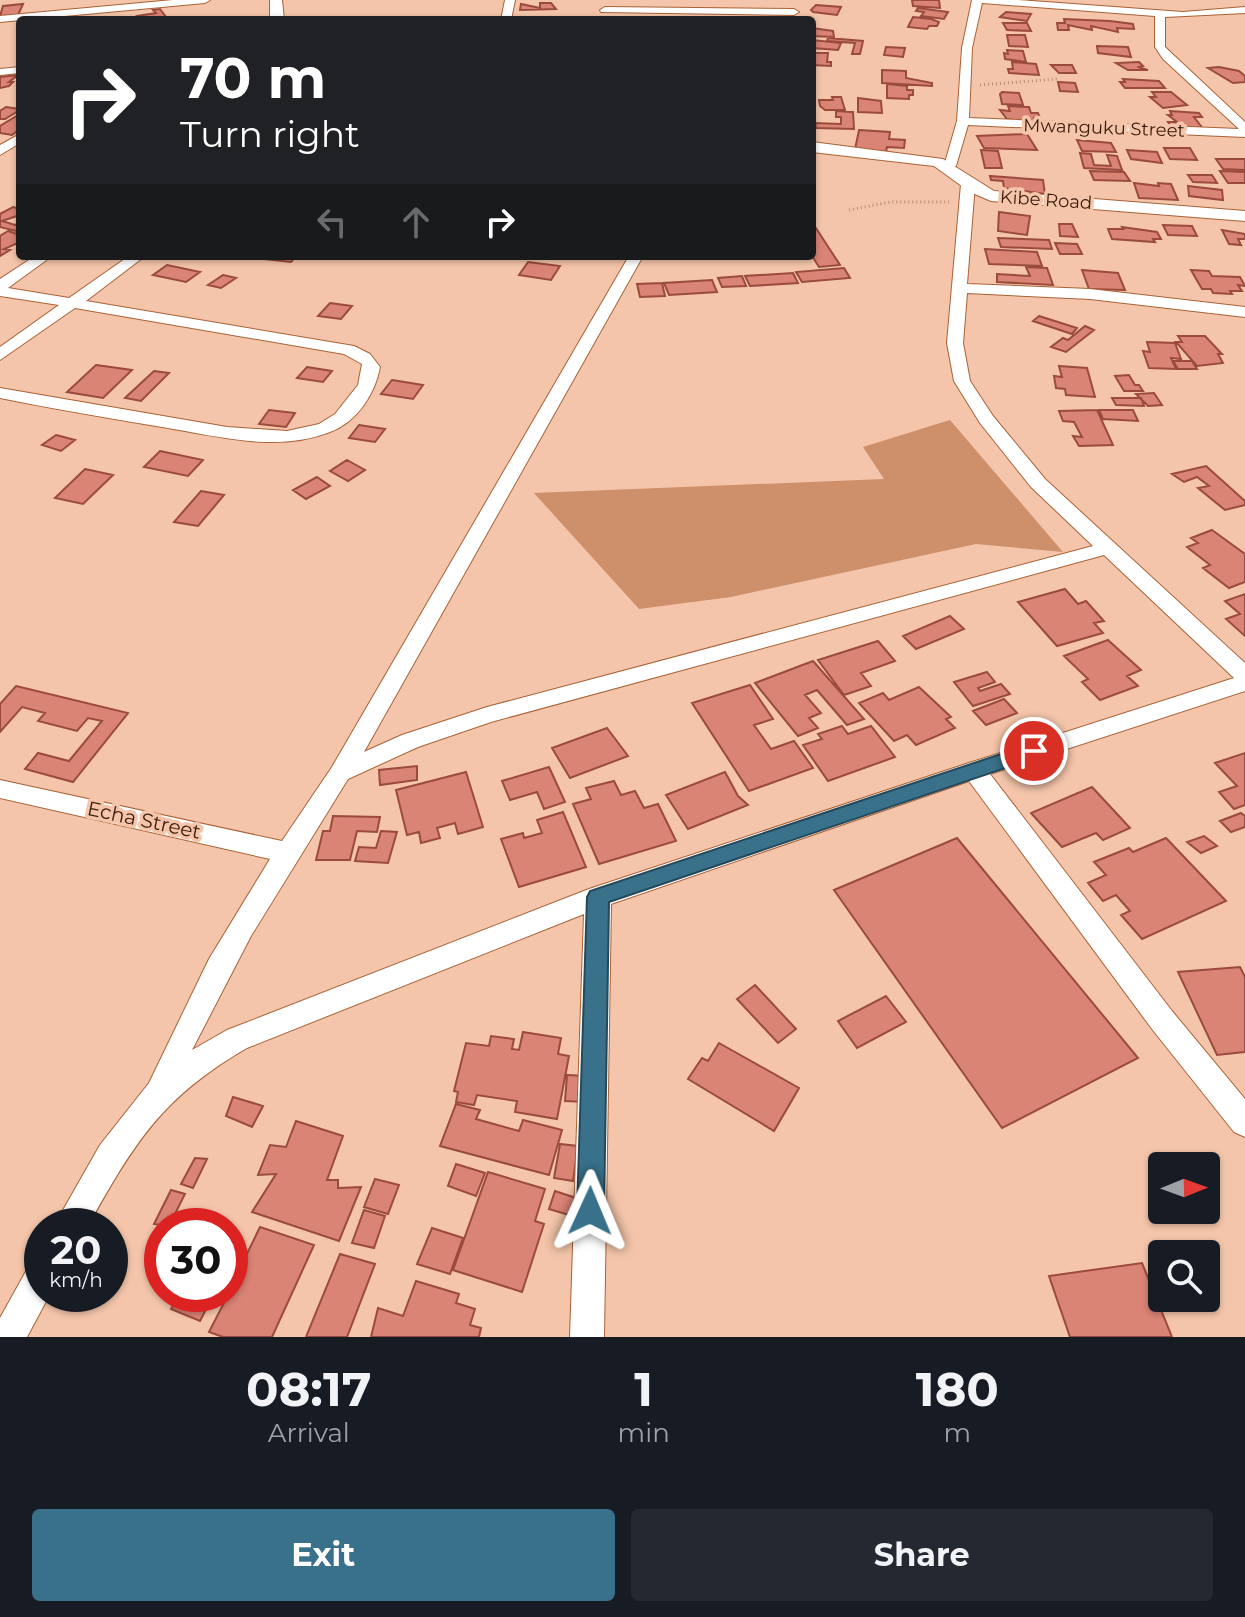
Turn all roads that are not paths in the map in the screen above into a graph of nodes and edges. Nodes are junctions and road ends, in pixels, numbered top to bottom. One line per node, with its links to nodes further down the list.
1 (205, 0): 5 (street)
2 (795, 0): 10 (street)
3 (977, 0): 8 (street); 11 (street)
4 (1145, 0): 8 (street)
5 (140, 3): 9 (street)
6 (604, 10): 10 (street)
7 (1245, 10): 8 (street)
8 (1155, 14): 12 (street)
9 (26, 16)
10 (794, 16)
11 (963, 121): 12 (street, Mwanguku Street); 14 (street)
12 (1245, 130)
13 (816, 147): 14 (street)
14 (950, 166): 15 (street, Kibe Road)
15 (967, 193): 16 (street, Kibe Road); 21 (street)
16 (1245, 216)
17 (39, 260): 20 (street)
18 (132, 260): 22 (street)
19 (634, 260): 30 (street)
20 (0, 288): 22 (street)
21 (962, 288): 23 (street); 26 (street)
22 (73, 303): 24 (street); 25 (street)
23 (1245, 312)
24 (0, 355)
25 (0, 393)
26 (1108, 548): 27 (street); 30 (street)
27 (1245, 676)
28 (1245, 683): 29 (street)
29 (974, 770): 33 (street); 35 (street)
30 (340, 773): 32 (street)
31 (0, 789): 32 (street, Echa Street)
32 (287, 852): 34 (street)
33 (598, 897): 34 (street); 39 (street)
34 (160, 1092): 36 (street)
35 (1245, 1122)
36 (80, 1208)
37 (24, 1308): 38 (street)
38 (8, 1337)
39 (587, 1337)

